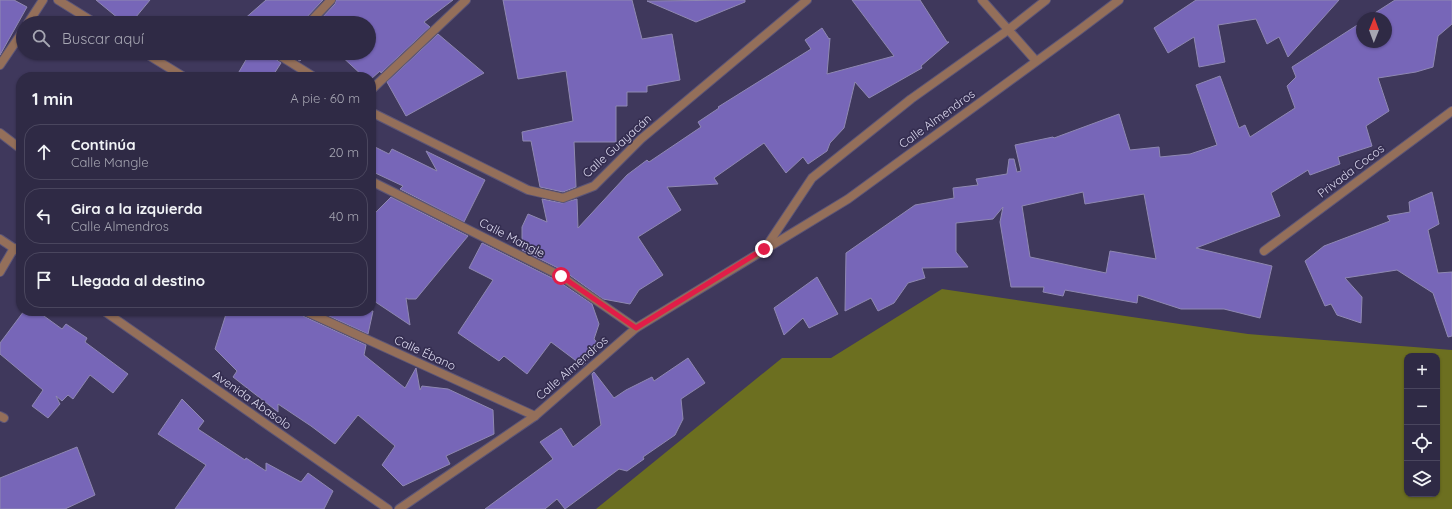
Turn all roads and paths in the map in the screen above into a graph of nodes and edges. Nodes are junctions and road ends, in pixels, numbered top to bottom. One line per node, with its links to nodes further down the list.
1 (44, 0): 9 (street)
2 (58, 0): 10 (street)
3 (331, 0): 11 (street)
4 (466, 0): 20 (street)
5 (807, 0): 22 (street, Calle Guayacán)
6 (982, 0): 12 (street)
7 (1046, 0): 12 (street, Calle Almendros)
8 (1119, 0): 16 (street, Calle Almendros)
9 (33, 16)
10 (84, 16)
11 (316, 16)
12 (1008, 30): 16 (street); 28 (street, Calle Almendros)
13 (16, 41): 17 (street)
14 (156, 60): 18 (street)
15 (289, 60): 19 (street)
16 (1036, 62): 28 (street, Calle Almendros)
17 (0, 65)
18 (176, 72)
19 (307, 72)
20 (376, 85)
21 (1452, 111): 29 (street, Privada Cocos)
22 (376, 114)
23 (0, 133): 24 (street)
24 (16, 145)
25 (376, 184): 33 (street, Calle Mangle)
26 (0, 239): 27 (street)
27 (14, 248): 30 (street)
28 (764, 249): 33 (street, Calle Almendros)
29 (1264, 250)
30 (0, 272)
31 (111, 316): 35 (street, Avenida Abasolo)
32 (316, 316): 34 (street, Calle Ébano)
33 (636, 328): 34 (street, Calle Almendros)
34 (535, 416): 36 (street, Calle Almendros)
35 (388, 509)
36 (399, 509)

